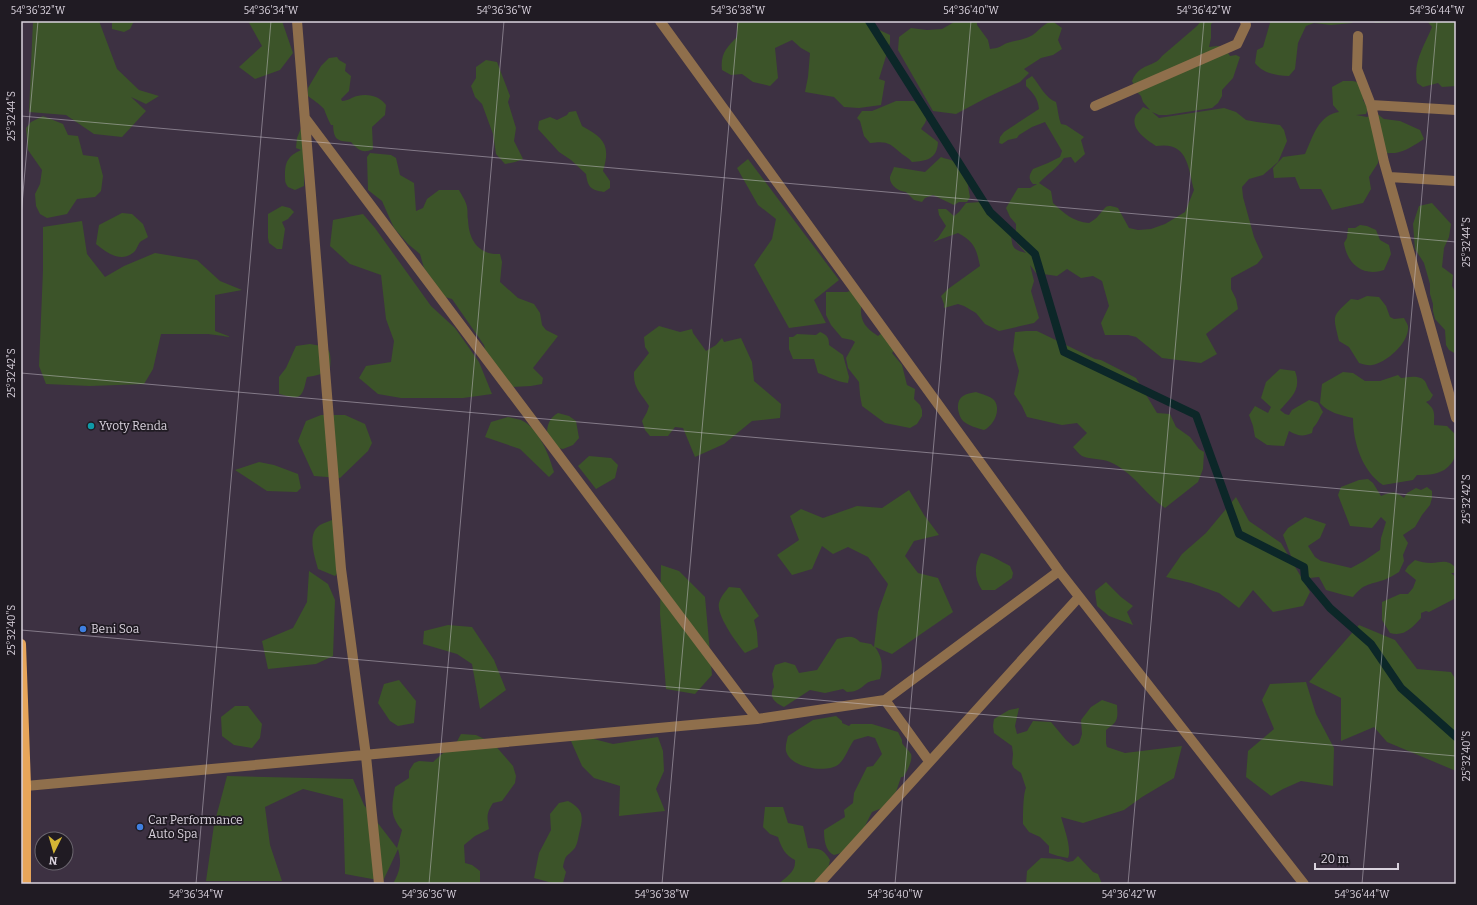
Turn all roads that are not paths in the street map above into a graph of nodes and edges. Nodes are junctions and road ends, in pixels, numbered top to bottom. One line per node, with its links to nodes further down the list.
1 (297, 21): 8 (street)
2 (660, 21): 12 (street)
3 (1245, 21): 6 (street)
4 (1358, 36): 5 (street)
5 (1371, 105): 7 (street); 9 (street)
6 (1096, 106)
7 (1456, 110)
8 (305, 118): 16 (street); 17 (street)
9 (1389, 177): 10 (street); 11 (street)
10 (1456, 181)
11 (1456, 418)
12 (1059, 571): 13 (street); 15 (street)
13 (1079, 597): 18 (street); 23 (street)
14 (21, 644): 19 (main road)
15 (885, 700): 16 (street); 18 (street)
16 (757, 719): 17 (street)
17 (366, 756): 19 (street); 21 (street)
18 (930, 761): 22 (street)
19 (26, 786): 20 (main road)
20 (26, 884)
21 (379, 884)
22 (819, 884)
23 (1304, 884)

